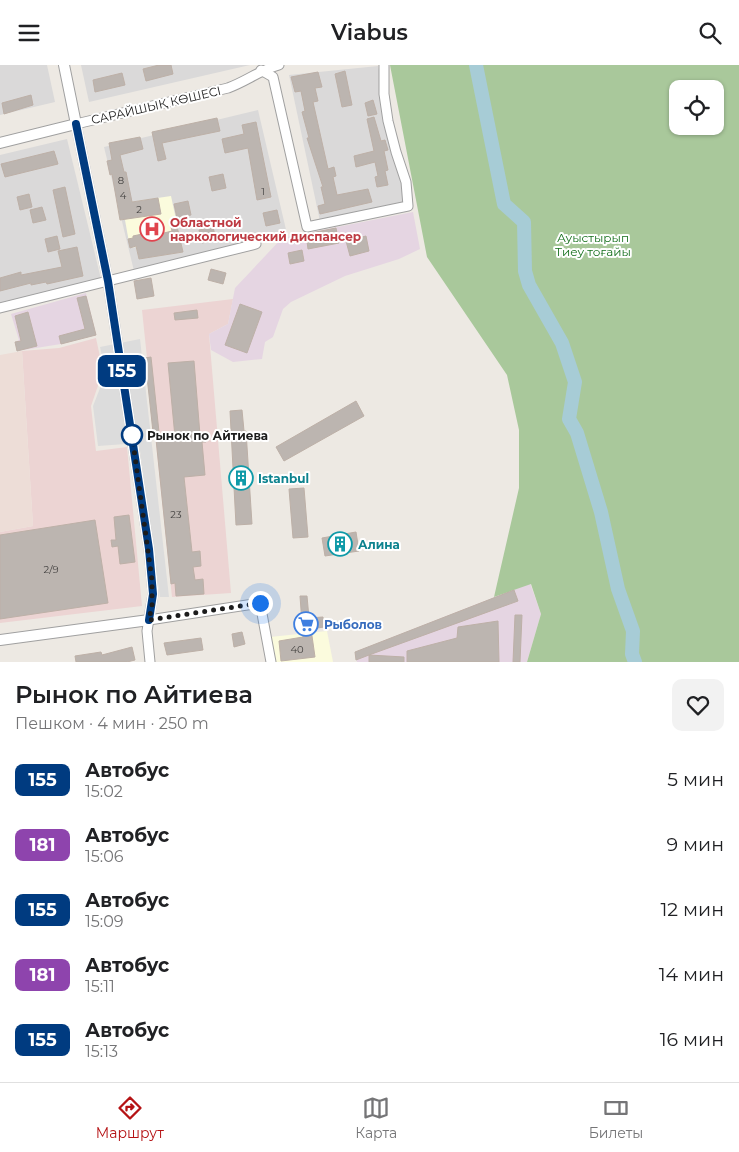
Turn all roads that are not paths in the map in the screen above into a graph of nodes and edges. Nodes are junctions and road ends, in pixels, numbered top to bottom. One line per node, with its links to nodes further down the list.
1 (64, 65): 5 (street)
2 (279, 65): 4 (street, САРАЙШЫҚ КӨШЕСІ)
3 (384, 65): 4 (street)
4 (262, 68): 5 (street, САРАЙШЫҚ КӨШЕСІ)
5 (76, 124): 6 (street, САРАЙШЫҚ КӨШЕСІ); 8 (street)
6 (0, 143)
7 (256, 244): 8 (street)
8 (108, 281): 9 (street); 10 (street)
9 (0, 308)
10 (149, 620): 11 (street); 12 (street); 13 (street)
11 (0, 640)
12 (150, 662)
13 (271, 662)

